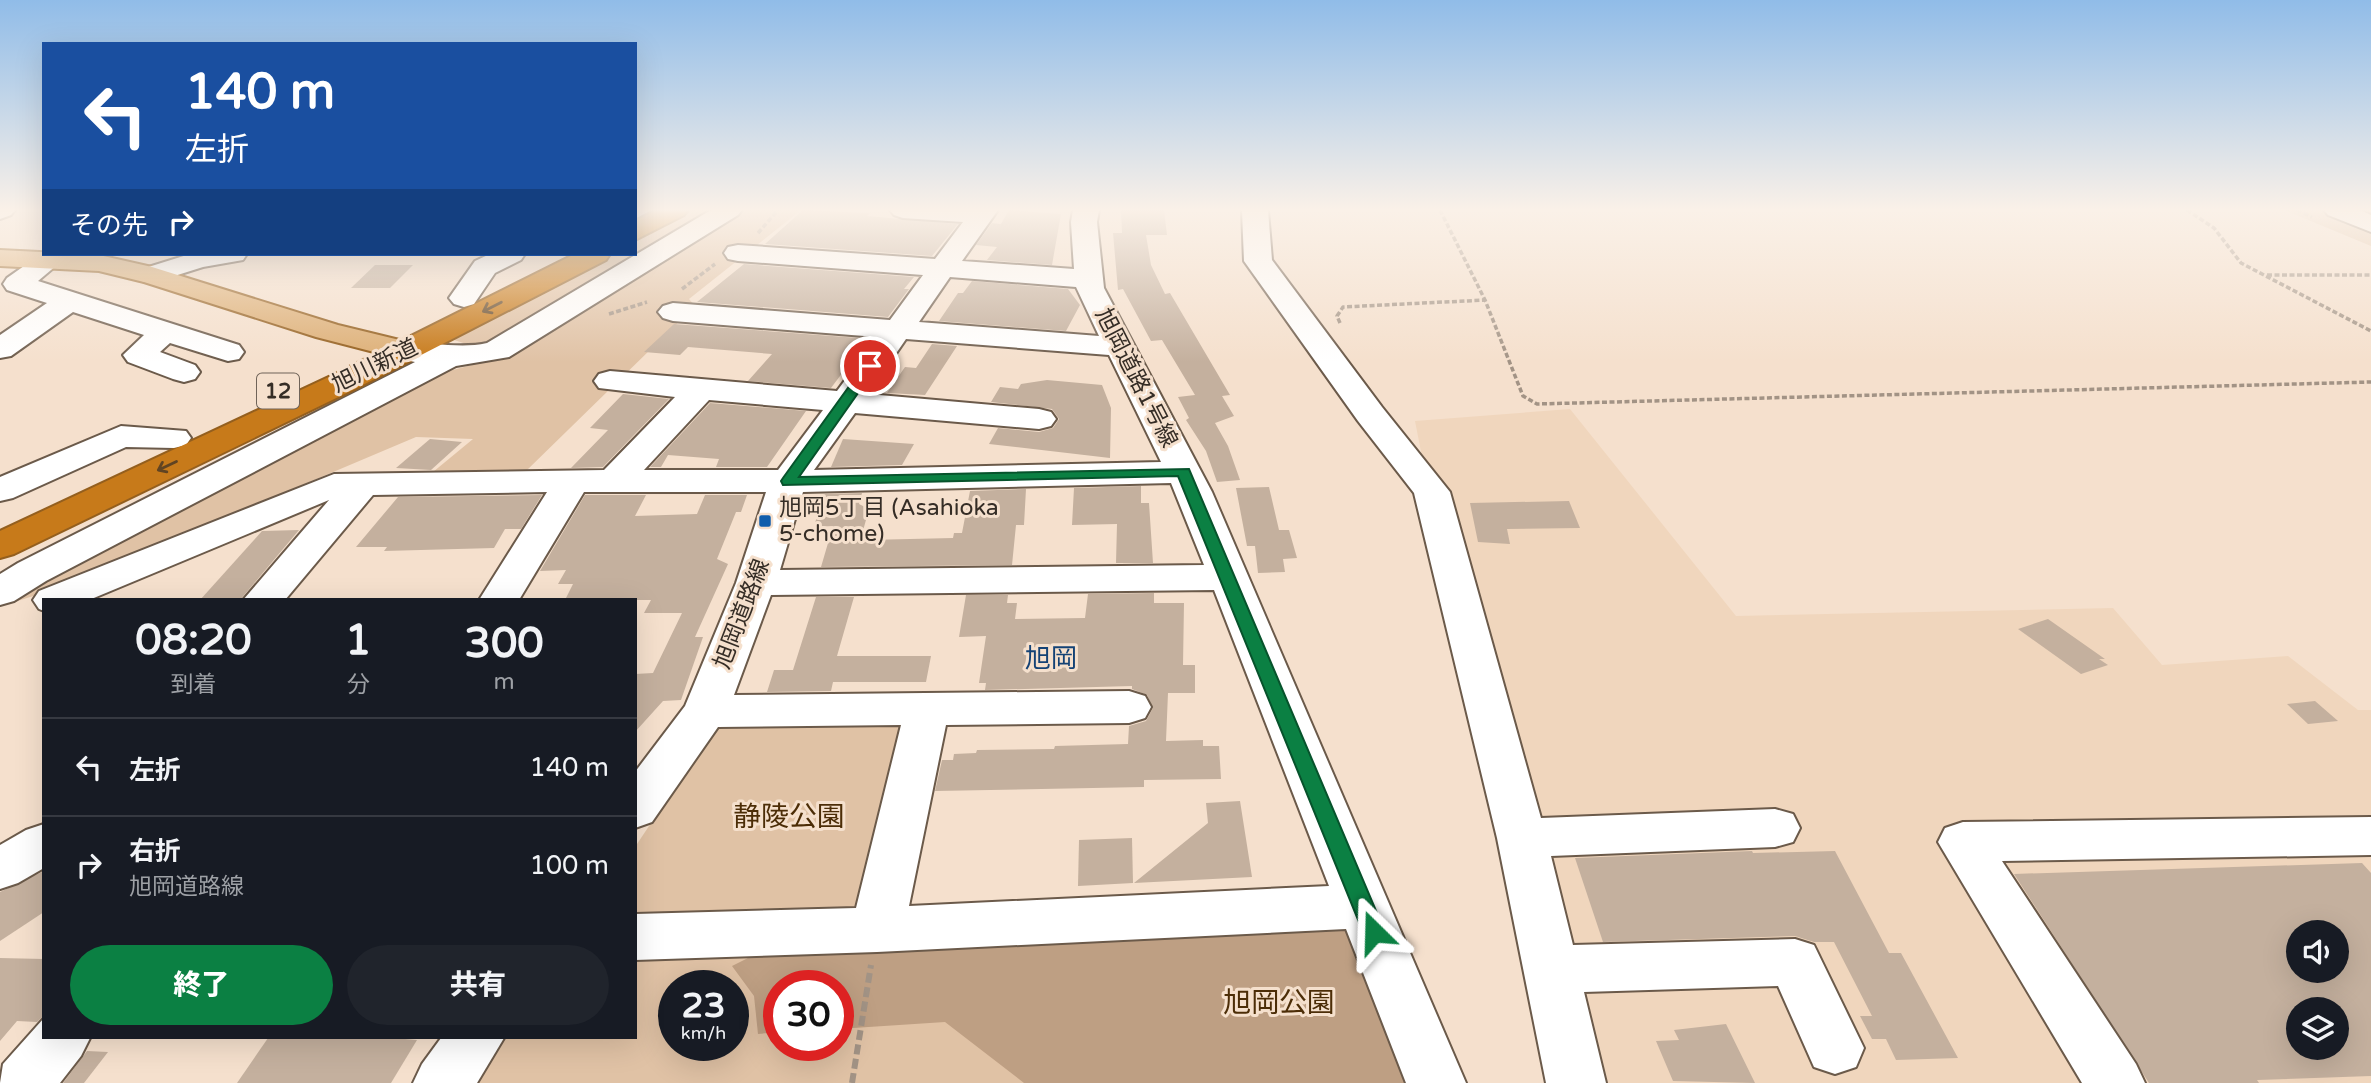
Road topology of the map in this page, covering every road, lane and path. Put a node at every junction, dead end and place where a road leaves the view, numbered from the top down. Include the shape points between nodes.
1 (56, 261) edge
2 (80, 261) edge
3 (196, 261) edge
4 (498, 261) edge
5 (539, 261) edge
6 (582, 261) edge
7 (646, 261) edge
8 (829, 261) edge
9 (950, 261) edge
10 (1087, 261) edge
11 (1258, 261) edge
12 (1465, 261) edge
13 (2239, 261) edge
14 (943, 270) junction
15 (152, 275) junction
16 (2266, 275) junction
17 (2371, 275) edge
18 (1089, 279) junction
19 (464, 298) junction
20 (1485, 300) junction
21 (69, 301) junction
22 (673, 312) dead end
23 (1341, 328) dead end
24 (896, 331) junction
25 (2371, 331) edge
26 (165, 332) junction
27 (1119, 347) junction
28 (390, 348) junction
29 (0, 349) edge
30 (228, 352) dead end
31 (447, 358) junction
32 (184, 372) dead end
33 (610, 381) dead end
34 (2371, 382) edge
35 (701, 389) junction
36 (844, 402) junction
37 (1039, 419) dead end
38 (174, 438) junction
39 (1184, 472) junction
40 (572, 481) junction
41 (614, 481) junction
42 (788, 481) junction
43 (362, 485) junction
44 (0, 490) edge
45 (0, 517) edge
46 (0, 546) edge
47 (1229, 577) junction
48 (756, 583) junction
49 (0, 592) edge
50 (58, 598) edge
51 (265, 598) edge
52 (500, 598) edge
53 (42, 604) edge
54 (0, 613) edge
55 (1129, 707) dead end
56 (926, 709) junction
57 (705, 711) junction
58 (637, 806) edge
59 (1775, 828) dead end
60 (2371, 836) edge
61 (1522, 838) junction
62 (42, 845) edge
63 (0, 869) edge
64 (1364, 906) junction
65 (877, 930) junction
66 (637, 937) edge
67 (1549, 969) junction
68 (60, 1039) edge
69 (474, 1039) edge
70 (1835, 1048) dead end
71 (24, 1083) edge
72 (443, 1083) edge
73 (852, 1083) edge
74 (1436, 1083) edge
75 (1576, 1083) edge
76 (2115, 1083) edge

1 - 21 street via 17,284
2 - 15 main road
3 - 15 street
4 - 19 street via 485,267
5 - 19 highway, 旭川新道 / 12
6 -> 28 highway, 旭川新道 / 12
7 - 31 street via 498,350
8 - 14 street
9 - 14 street, 旭岡道路線
10 - 18 street, 旭岡道路1号線
11 - 61 street via 1432,492
12 - 20 path
13 - 16 path
14 - 18 street
14 - 24 street, 旭岡道路線
15 - 28 main road
16 - 17 path
16 - 25 path
18 - 27 street, 旭岡道路1号線
19 - 28 highway, 旭川新道 / 12
20 - 23 path via 1343,307 1337,316
20 - 34 path via 1523,396 1537,404
21 - 26 street
21 - 29 street
22 - 24 street
24 - 27 street
24 - 36 street, 旭岡道路線
26 - 30 street
26 - 32 street via 139,355
27 - 39 street, 旭岡道路1号線
28 - 31 street
28 - 38 highway, 旭川新道 / 12
28 -> 46 highway, 旭川新道 / 12
31 - 49 street
33 - 35 street
35 - 36 street
35 - 41 street
36 - 37 street
36 - 42 street, 旭岡道路線
38 - 44 street via 121,436
38 - 45 highway, 旭川新道 / 12
39 - 42 street
39 - 47 street, 旭岡道路1号線
40 - 41 street
40 - 43 street
40 - 52 street
41 - 42 street
42 - 48 street, 旭岡道路線
43 - 50 street via 334,485
43 - 51 street
47 - 48 street
47 - 64 street, 旭岡道路1号線
48 - 57 street, 旭岡道路線
53 - 54 street
55 - 56 street
56 - 57 street
56 - 65 street
57 - 58 street, 旭岡道路線
59 - 61 street
60 - 76 street via 1963,842
61 - 67 street
62 - 63 street
64 - 65 street
64 - 74 street, 旭岡道路1号線
65 - 66 street
65 - 73 path
67 - 70 street via 1796,962
67 - 75 street
68 - 71 street
69 - 72 street

